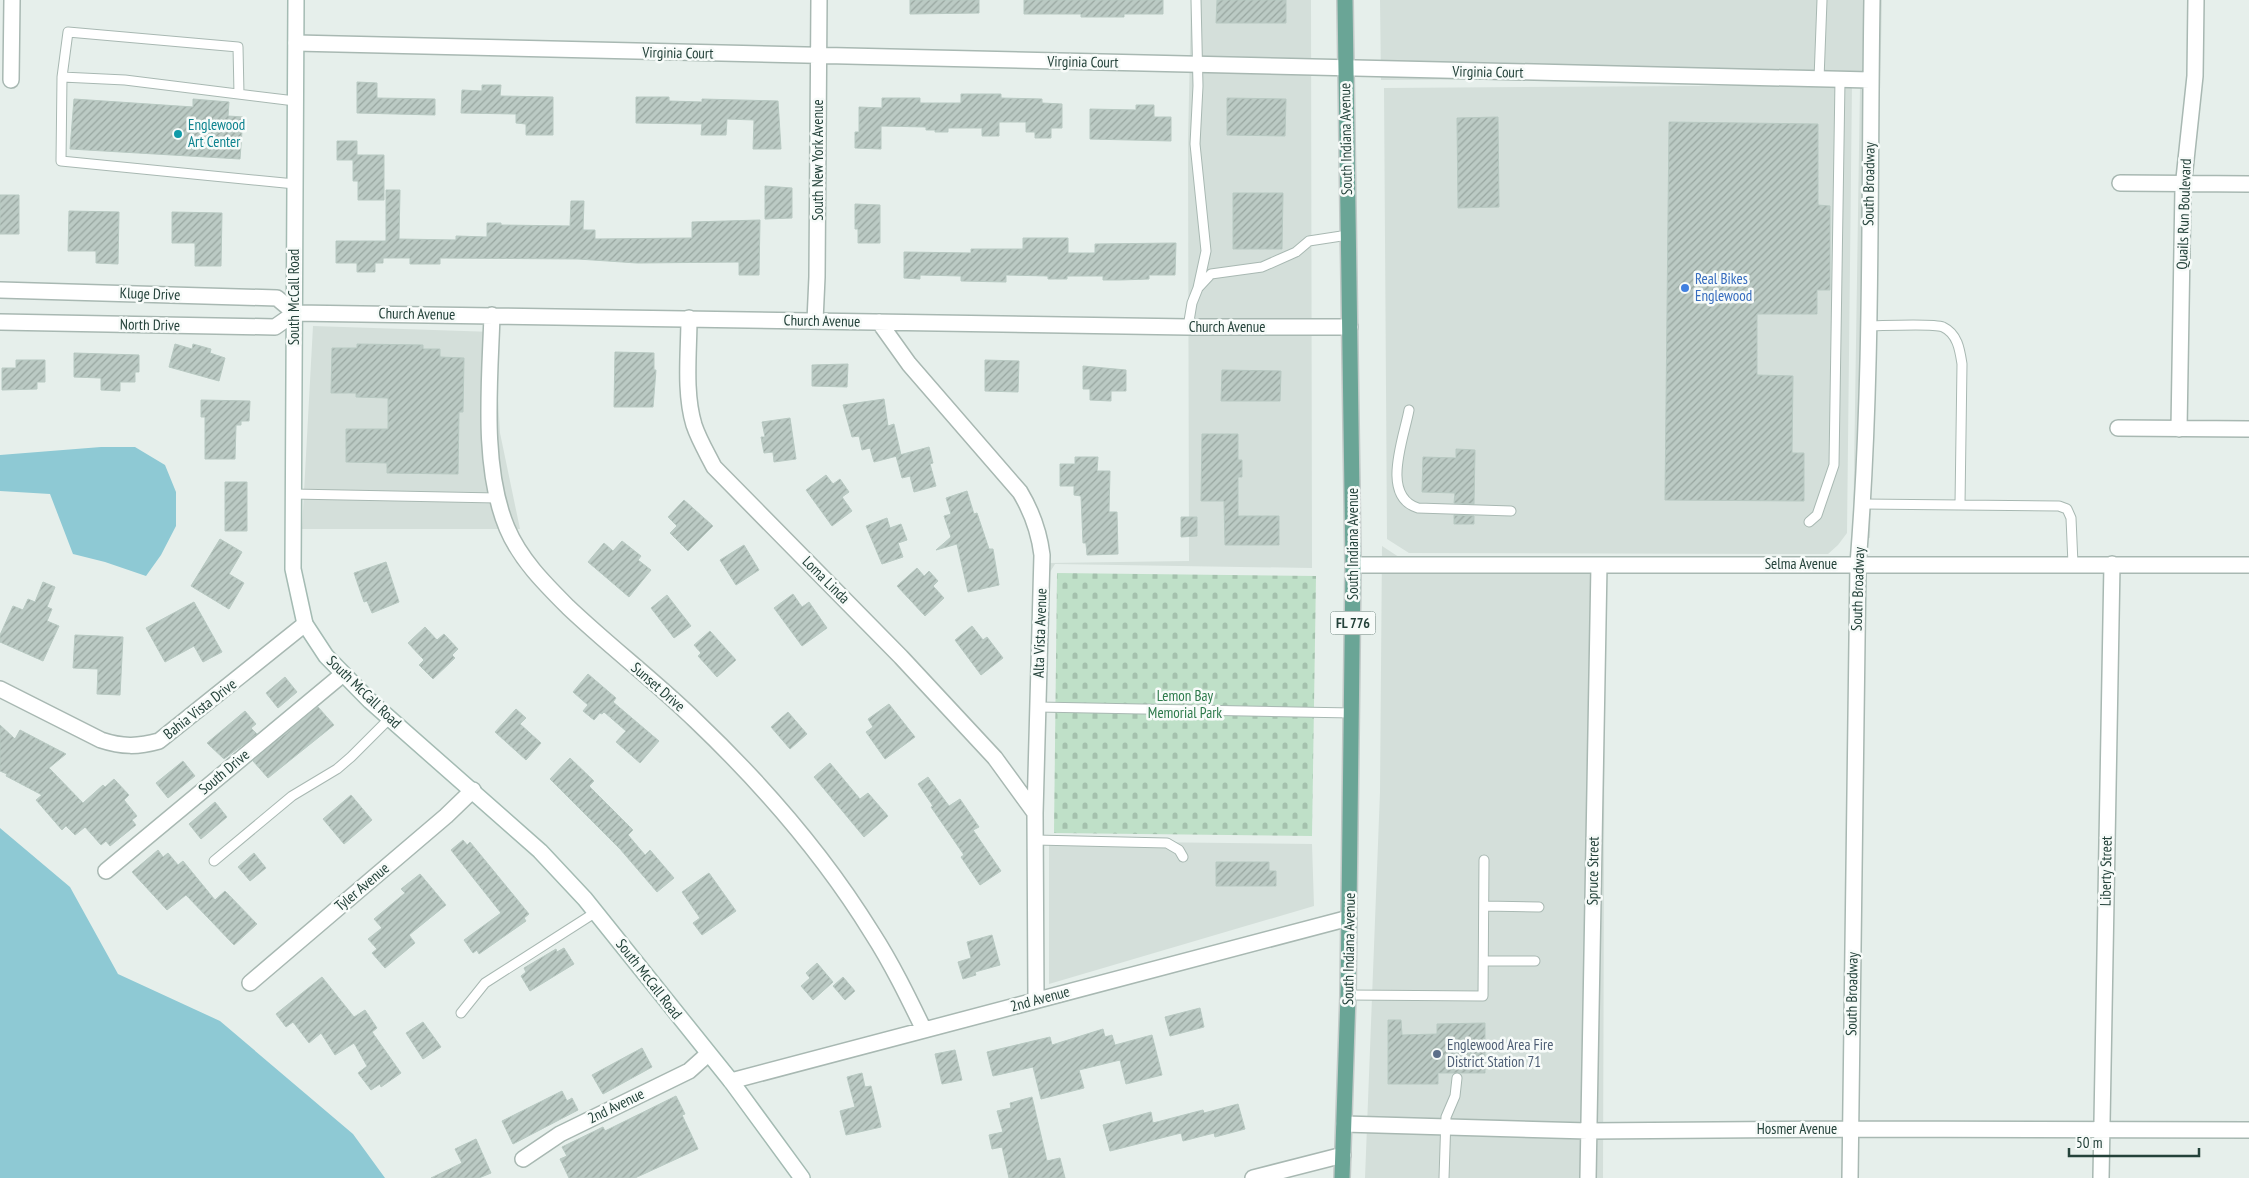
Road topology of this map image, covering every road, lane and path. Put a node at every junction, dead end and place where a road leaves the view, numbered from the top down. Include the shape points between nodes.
1 (12, 0) edge
2 (296, 0) edge
3 (819, 0) edge
4 (1196, 0) edge
5 (1345, 0) edge
6 (1822, 0) edge
7 (1872, 0) edge
8 (2196, 0) edge
9 (296, 43) junction
10 (819, 56) junction
11 (1196, 65) junction
12 (1345, 68) junction
13 (62, 77) junction
14 (1820, 79) junction
15 (11, 80) dead end
16 (1840, 80) junction
17 (1870, 80) junction
18 (239, 94) junction
19 (295, 101) junction
20 (2120, 183) dead end
21 (2184, 183) junction
22 (294, 184) junction
23 (2249, 184) edge
24 (1348, 235) junction
25 (1198, 288) junction
26 (0, 290) edge
27 (295, 313) junction
28 (492, 315) junction
29 (689, 318) junction
30 (815, 321) junction
31 (0, 322) edge
32 (879, 322) junction
33 (1867, 326) junction
34 (1188, 327) junction
35 (1350, 327) junction
36 (1409, 410) dead end
37 (2118, 428) dead end
38 (2179, 429) junction
39 (2249, 429) edge
40 (293, 494) junction
41 (498, 498) junction
42 (1863, 504) junction
43 (1960, 504) junction
44 (1512, 511) dead end
45 (1809, 522) dead end
46 (1858, 564) junction
47 (2073, 564) junction
48 (2112, 564) junction
49 (1353, 565) junction
50 (1599, 565) junction
51 (2249, 565) edge
52 (305, 624) junction
53 (343, 674) junction
54 (0, 689) edge
55 (1038, 707) junction
56 (1352, 713) junction
57 (390, 718) junction
58 (472, 790) junction
59 (1035, 813) junction
60 (1035, 840) junction
61 (1183, 857) dead end
62 (1484, 860) dead end
63 (214, 861) dead end
64 (106, 871) dead end
65 (1484, 906) junction
66 (1539, 907) dead end
67 (596, 912) junction
68 (1350, 918) junction
69 (1484, 961) junction
70 (1535, 961) dead end
71 (250, 982) dead end
72 (1348, 995) junction
73 (1036, 1000) junction
74 (461, 1013) dead end
75 (924, 1030) junction
76 (708, 1054) junction
77 (1457, 1078) dead end
78 (731, 1080) junction
79 (1344, 1124) junction
80 (1445, 1127) junction
81 (1851, 1129) junction
82 (2102, 1129) junction
83 (2249, 1130) edge
84 (1588, 1131) junction
85 (1343, 1155) junction
86 (523, 1159) dead end
87 (802, 1178) edge
88 (1253, 1178) edge
89 (1342, 1178) edge
90 (1444, 1178) edge
91 (1588, 1178) edge
92 (1850, 1178) edge
93 (2101, 1178) edge

1 - 15 street
2 - 9 street, South McCall Road
3 - 10 street, South New York Avenue
4 - 11 lane
5 - 12 main road, South Indiana Avenue / FL 776
6 - 14 lane
7 - 17 street, South Broadway
8 - 21 street, Quails Run Boulevard via 2195,76
9 - 10 street, Virginia Court
9 - 19 street, South McCall Road
10 - 11 street, Virginia Court
10 - 30 street, South New York Avenue
11 - 12 street, Virginia Court
11 - 25 lane via 1195,144 1206,250
12 - 14 street, Virginia Court
12 - 24 main road, South Indiana Avenue / FL 776
13 - 18 lane via 125,80
13 - 18 lane via 68,32 238,47
13 - 22 lane via 61,161
14 - 16 street, Virginia Court
16 - 17 street, Virginia Court
16 - 45 lane via 1834,465 1817,515
17 - 33 street, South Broadway
18 - 19 lane
19 - 22 street, South McCall Road
20 - 21 street
21 - 23 street
21 - 38 street, Quails Run Boulevard
22 - 27 street, South McCall Road
24 - 25 lane via 1309,241 1296,252 1262,267 1211,274
24 - 35 main road, South Indiana Avenue / FL 776
25 - 34 lane
26 - 27 street, Kluge Drive via 276,298
27 - 28 street, Church Avenue
27 - 31 street, North Drive via 275,327
27 - 40 street, South McCall Road
28 - 29 street, Church Avenue
28 - 41 street, Sunset Drive via 490,446
29 - 30 street, Church Avenue
29 - 59 street, Loma Linda via 691,413 700,441 714,467 901,657 995,758
30 - 32 street, Church Avenue
32 - 34 street, Church Avenue
32 - 55 street, Alta Vista Avenue via 909,364 1020,492 1030,510 1042,555
33 - 42 street, South Broadway
33 - 43 lane via 1943,327 1954,336 1960,347
34 - 35 street, Church Avenue
35 - 49 main road, South Indiana Avenue / FL 776
36 - 44 lane via 1398,459 1398,485 1405,503 1418,508
37 - 38 street
38 - 39 street
40 - 41 lane
40 - 52 street, South McCall Road via 293,569
41 - 75 street, Sunset Drive via 516,547 545,583 601,638 697,721 792,823 872,932
42 - 43 lane
42 - 46 street, South Broadway
43 - 47 lane via 2059,506 2067,509 2071,518
46 - 47 street, Selma Avenue
46 - 50 street, Selma Avenue
46 - 81 street, South Broadway
47 - 48 street, Selma Avenue
48 - 51 street, Selma Avenue
48 - 82 street, Liberty Street
49 - 50 street, Selma Avenue
49 - 56 main road, South Indiana Avenue / FL 776
50 - 84 street, Spruce Street
52 - 53 street, South McCall Road via 326,656
52 - 54 street, Bahia Vista Drive via 159,741 143,745 117,745 101,740
53 - 57 street, South McCall Road
53 - 64 street, South Drive
55 - 56 lane
55 - 59 street, Alta Vista Avenue
56 - 68 main road, South Indiana Avenue / FL 776
57 - 58 street, South McCall Road
57 - 63 lane via 352,757 292,796
58 - 67 street, South McCall Road via 540,851
58 - 71 street, Tyler Avenue via 446,816
59 - 60 street, Alta Vista Avenue
60 - 61 lane via 1167,843 1179,850
60 - 73 street, Alta Vista Avenue
62 - 65 lane
65 - 66 lane
65 - 69 lane
67 - 74 lane via 485,983
67 - 76 street, South McCall Road
68 - 72 main road, South Indiana Avenue / FL 776
68 - 73 street, 2nd Avenue
69 - 70 lane
69 - 72 lane via 1483,996
72 - 79 main road, South Indiana Avenue / FL 776
73 - 75 street, 2nd Avenue
75 - 78 street, 2nd Avenue
76 - 78 street, South McCall Road
76 - 86 street, 2nd Avenue via 689,1071 560,1134
77 - 80 lane
78 - 87 street, South McCall Road
79 - 80 street, Hosmer Avenue
79 - 85 main road, South Indiana Avenue / FL 776
80 - 84 street, Hosmer Avenue
80 - 90 lane
81 - 82 street, Hosmer Avenue
81 - 84 street, Hosmer Avenue
81 - 92 street, South Broadway
82 - 83 street, Hosmer Avenue
82 - 93 street, Liberty Street
84 - 91 street, Spruce Street
85 - 88 street
85 - 89 main road, South Indiana Avenue / FL 776

